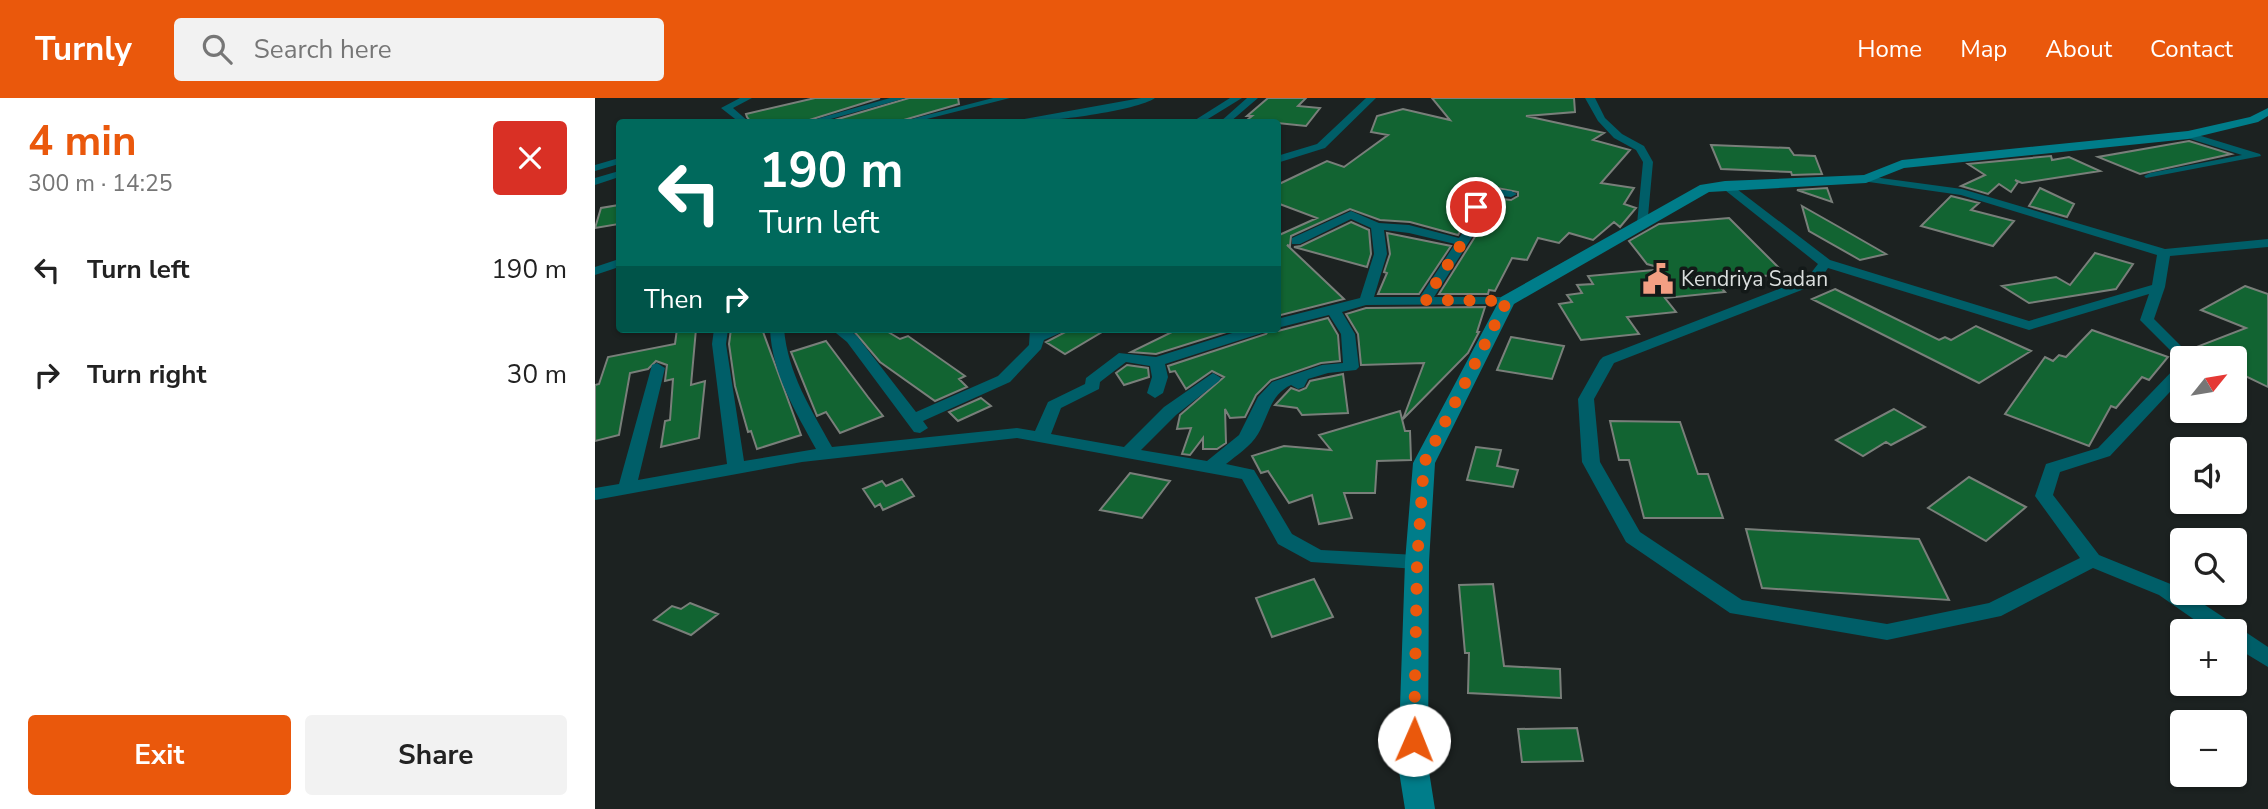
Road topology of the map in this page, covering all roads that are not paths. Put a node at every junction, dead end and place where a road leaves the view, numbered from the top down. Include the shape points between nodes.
1 (747, 98) edge
2 (901, 98) edge
3 (1005, 98) edge
4 (1150, 98) edge
5 (1237, 98) edge
6 (1249, 98) edge
7 (1370, 98) edge
8 (1590, 98) edge
9 (2268, 111) edge
10 (740, 119) edge
11 (822, 119) edge
12 (918, 119) edge
13 (1033, 119) edge
14 (1202, 119) edge
15 (1228, 119) edge
16 (2188, 135) junction
17 (2262, 156) edge
18 (1281, 159) edge
19 (616, 162) edge
20 (595, 168) edge
21 (616, 175) edge
22 (2150, 176) dead end
23 (1866, 179) junction
24 (595, 183) edge
25 (616, 184) edge
26 (1725, 184) junction
27 (1511, 194) dead end
28 (1643, 224) junction
29 (1377, 226) junction
30 (1296, 241) dead end
31 (1462, 243) junction
32 (2268, 243) edge
33 (2164, 253) junction
34 (616, 263) edge
35 (1825, 263) junction
36 (595, 271) edge
37 (2158, 287) junction
38 (1425, 300) junction
39 (1366, 301) junction
40 (1507, 301) junction
41 (1333, 309) junction
42 (1281, 323) edge
43 (721, 333) edge
44 (778, 333) edge
45 (844, 333) edge
46 (1038, 333) edge
47 (1248, 333) edge
48 (2174, 346) edge
49 (1157, 362) junction
50 (657, 368) dead end
51 (1213, 378) dead end
52 (2170, 383) edge
53 (1154, 393) dead end
54 (913, 419) junction
55 (1041, 437) junction
56 (930, 442) junction
57 (827, 453) junction
58 (1128, 453) junction
59 (1211, 467) junction
60 (736, 468) junction
61 (627, 488) junction
62 (595, 495) edge
63 (2092, 560) junction
64 (1417, 562) junction
65 (2210, 619) edge
66 (2247, 644) edge
67 (2268, 658) edge
68 (1420, 809) edge

1 - 10 street via 726,108
2 - 11 street
3 - 12 street
4 - 13 street
5 - 14 street
6 - 15 street
7 - 18 street via 1321,146
8 - 28 street via 1601,119 1640,148 1648,162
9 - 16 street via 2254,120
16 - 17 street
16 - 23 street via 1902,163
17 - 22 street
19 - 20 street
21 - 24 street
23 - 26 street
23 - 33 street via 1962,192
24 - 25 street
26 - 28 street via 1705,188
26 - 35 street
27 - 31 street via 1477,190 1475,223
28 - 40 street
29 - 30 street via 1351,215
29 - 31 street
29 - 39 street via 1380,256
31 - 38 street
32 - 33 street
33 - 37 street
34 - 36 street
35 - 37 street via 2029,326
35 - 63 street via 1812,281 1608,360 1585,399 1591,462 1633,537 1737,607 1887,632 1994,610
37 - 48 street via 2147,320
38 - 39 street
38 - 40 street
39 - 41 street
40 - 64 street via 1424,463
41 - 42 street
41 - 59 street via 1348,334 1351,367 1327,368 1300,380 1276,383 1248,435
43 - 60 street
44 - 57 street via 777,344 797,398
45 - 54 street
46 - 54 street via 1036,346 1005,379
47 - 49 street
49 - 53 street via 1160,377
49 - 55 street via 1124,356 1092,381 1093,386 1054,405
50 - 61 street
51 - 58 street via 1170,411
52 - 63 street via 2104,452 2052,468 2044,496
54 - 56 street
55 - 56 street via 1017,433
55 - 58 street
56 - 57 street
57 - 60 street
58 - 59 street
59 - 64 street via 1248,474 1285,539 1318,557
60 - 61 street
61 - 62 street
63 - 65 street via 2167,590
64 - 68 street via 1413,765
66 - 67 street

